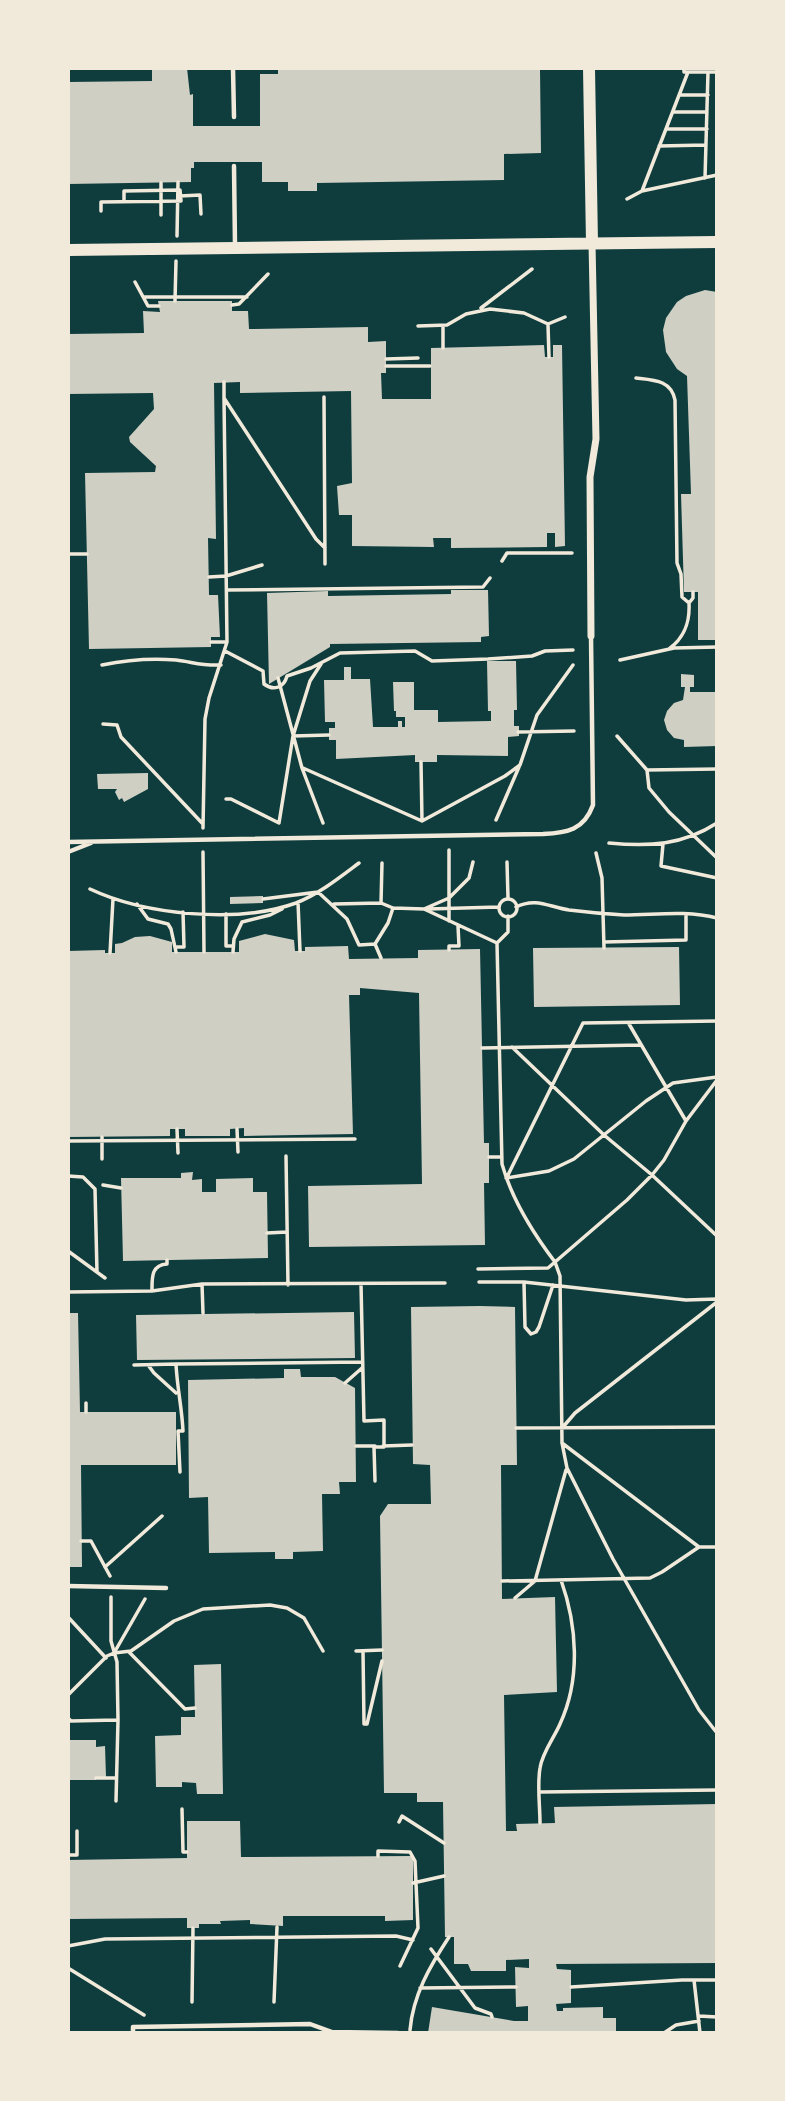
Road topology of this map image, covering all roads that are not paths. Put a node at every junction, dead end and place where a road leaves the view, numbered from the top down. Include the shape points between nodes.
1 (233, 68) edge
2 (589, 68) edge
3 (234, 117) dead end
4 (234, 166) dead end
5 (717, 242) edge
6 (592, 243) junction
7 (235, 247) junction
8 (68, 250) edge
9 (591, 636) joint
10 (68, 842) edge
11 (94, 842) junction
12 (68, 852) edge
13 (68, 1586) edge
14 (166, 1588) dead end
15 (133, 2033) edge
16 (398, 2033) edge

1 - 3 lane
2 - 6 main road
4 - 7 lane
5 - 6 main road
6 - 7 main road
6 - 9 street via 596,439 590,477
7 - 8 main road
9 - 11 lane via 593,800 590,813 572,831
10 - 11 lane
11 - 12 lane
13 - 14 lane
15 - 16 lane via 132,2027 310,2024 332,2032

